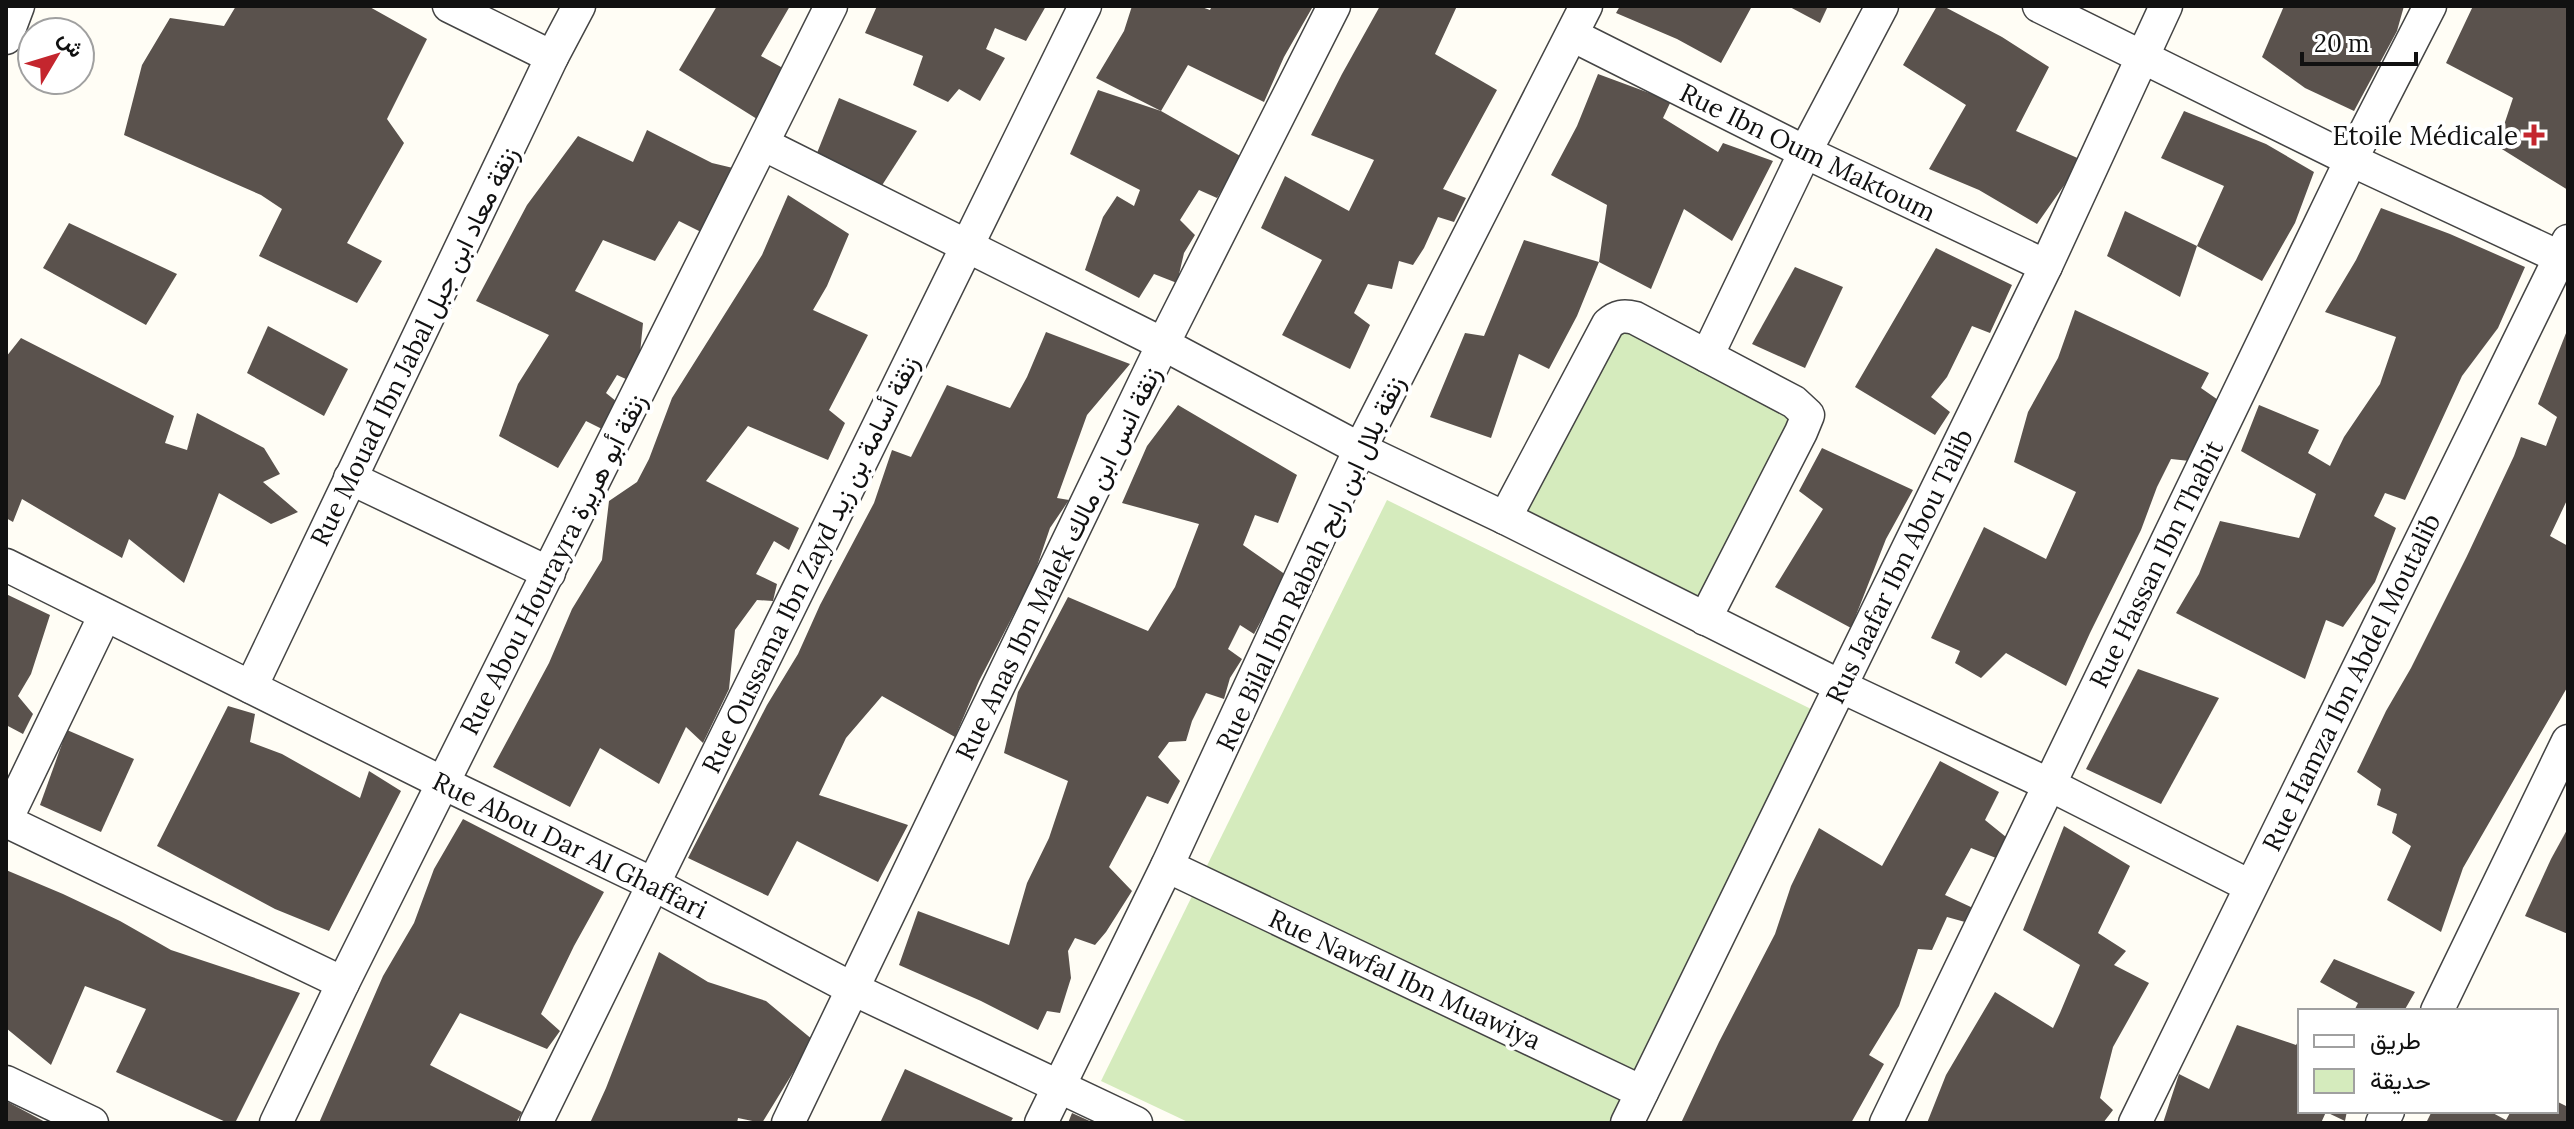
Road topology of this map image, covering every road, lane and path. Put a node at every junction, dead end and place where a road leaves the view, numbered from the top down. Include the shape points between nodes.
1 (18, 6) edge
2 (449, 6) edge
3 (579, 6) edge
4 (831, 6) edge
5 (1085, 6) edge
6 (1334, 6) edge
7 (1586, 6) edge
8 (1882, 6) edge
9 (2039, 6) edge
10 (2166, 6) edge
11 (2430, 6) edge
12 (1572, 35) junction
13 (6, 38) edge
14 (552, 57) junction
15 (2141, 57) junction
16 (763, 144) junction
17 (1805, 152) junction
18 (2351, 160) junction
19 (966, 246) junction
20 (2565, 253) edge
21 (2046, 266) junction
22 (1163, 344) junction
23 (1707, 356) junction
24 (1360, 449) junction
25 (350, 478) junction
26 (1505, 518) junction
27 (6, 565) edge
28 (549, 573) junction
29 (105, 615) junction
30 (1705, 619) junction
31 (1840, 686) junction
32 (251, 687) junction
33 (2568, 741) edge
34 (443, 783) junction
35 (2048, 784) junction
36 (6, 821) edge
37 (1167, 866) junction
38 (653, 884) junction
39 (2250, 886) junction
40 (343, 983) junction
41 (853, 989) junction
42 (2438, 1009) edge
43 (6, 1082) edge
44 (1059, 1086) junction
45 (1642, 1092) junction
46 (92, 1123) edge
47 (276, 1123) edge
48 (536, 1123) edge
49 (788, 1123) edge
50 (1041, 1123) edge
51 (1136, 1123) edge
52 (1627, 1123) edge
53 (1886, 1123) edge
54 (2135, 1123) edge

1 - 13 street
2 - 14 street
3 - 14 street, Rue Mouad Ibn Jabal زنقة معاد ابن جبل
4 - 16 street, Rue Abou Hourayra زنقة أبو هريرة
5 - 19 street, Rue Oussama Ibn Zayd زنقة أسامة بن زيد
6 - 22 street, Rue Anas Ibn Malek زنقة انس ابن مالك
7 - 12 street, Rue Bilal Ibn Rabah زنقة بلال ابن رابح
8 - 17 street
9 - 15 street
10 - 15 street, Rus Jaafar Ibn Abou Talib
11 - 18 street, Rue Hassan Ibn Thabit
12 - 17 street, Rue Ibn Oum Maktoum
12 - 24 street, Rue Bilal Ibn Rabah زنقة بلال ابن رابح
14 - 25 street, Rue Mouad Ibn Jabal زنقة معاد ابن جبل
15 - 18 street
15 - 21 street, Rus Jaafar Ibn Abou Talib
16 - 19 street
16 - 28 street, Rue Abou Hourayra زنقة أبو هريرة
17 - 21 street, Rue Ibn Oum Maktoum
17 - 23 street
18 - 20 street
18 - 35 street, Rue Hassan Ibn Thabit
19 - 22 street
19 - 38 street, Rue Oussama Ibn Zayd زنقة أسامة بن زيد
20 - 39 street, Rue Hamza Ibn Abdel Moutalib
21 - 31 street, Rus Jaafar Ibn Abou Talib
22 - 24 street
22 - 41 street, Rue Anas Ibn Malek زنقة انس ابن مالك
23 - 26 street via 1635,318 1613,319
23 - 30 street via 1794,402 1808,415
24 - 26 street
24 - 37 street, Rue Bilal Ibn Rabah زنقة بلال ابن رابح
25 - 28 street
25 - 32 street, Rue Mouad Ibn Jabal زنقة معاد ابن جبل
26 - 30 street
27 - 29 street, Rue Abou Dar Al Ghaffari
28 - 34 street, Rue Abou Hourayra زنقة أبو هريرة
29 - 32 street, Rue Abou Dar Al Ghaffari
29 - 36 street
30 - 31 street
31 - 35 street
31 - 45 street, Rus Jaafar Ibn Abou Talib
32 - 34 street, Rue Abou Dar Al Ghaffari
33 - 42 street
34 - 38 street, Rue Abou Dar Al Ghaffari
34 - 40 street, Rue Abou Hourayra زنقة أبو هريرة
35 - 39 street
35 - 53 street, Rue Hassan Ibn Thabit
36 - 40 street
37 - 44 street, Rue Bilal Ibn Rabah زنقة بلال ابن رابح
37 - 45 street, Rue Nawfal Ibn Muawiya
38 - 41 street, Rue Abou Dar Al Ghaffari
38 - 48 street, Rue Oussama Ibn Zayd زنقة أسامة بن زيد
39 - 54 street, Rue Hamza Ibn Abdel Moutalib
40 - 47 street, Rue Abou Hourayra زنقة أبو هريرة
41 - 44 street, Rue Abou Dar Al Ghaffari
41 - 49 street, Rue Anas Ibn Malek زنقة انس ابن مالك
43 - 46 street
44 - 50 street, Rue Bilal Ibn Rabah زنقة بلال ابن رابح
44 - 51 street, Rue Abou Dar Al Ghaffari
45 - 52 street, Rus Jaafar Ibn Abou Talib

